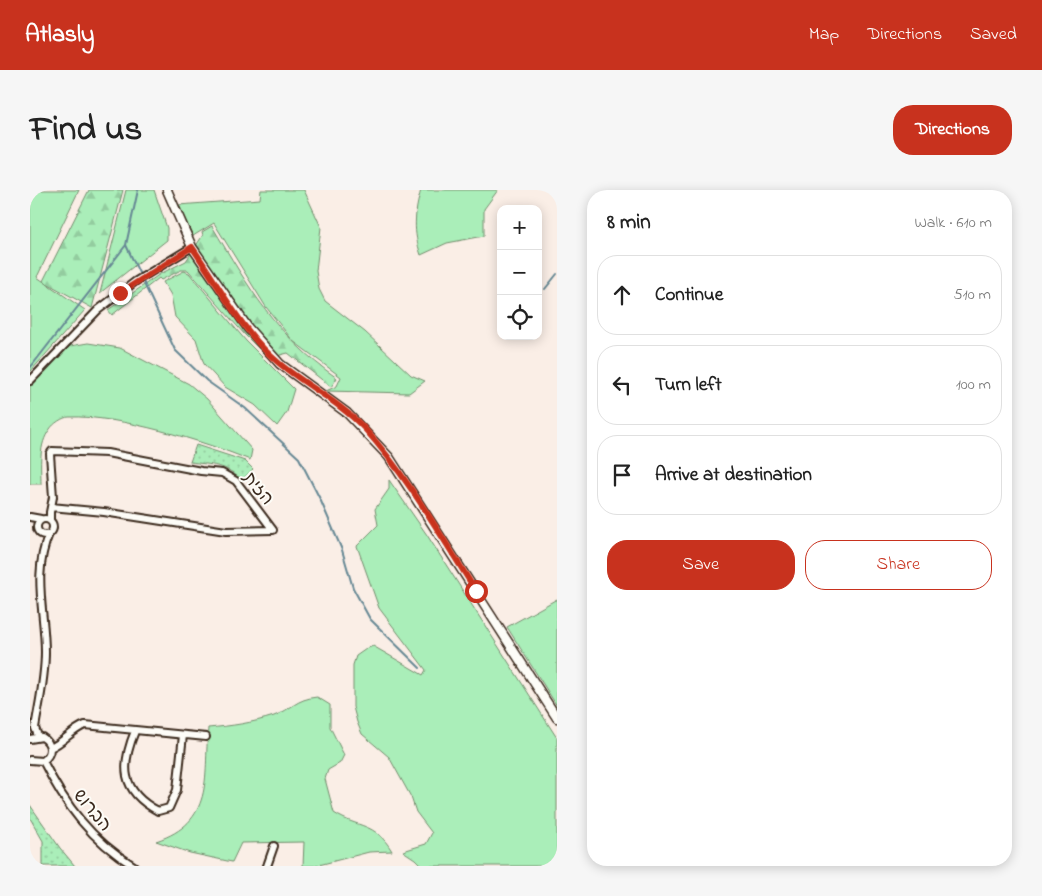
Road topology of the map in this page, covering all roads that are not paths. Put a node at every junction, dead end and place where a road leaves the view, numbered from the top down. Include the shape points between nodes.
1 (167, 190) edge
2 (192, 247) junction
3 (30, 381) edge
4 (51, 507) junction
5 (30, 517) edge
6 (41, 519) junction
7 (50, 520) junction
8 (30, 524) edge
9 (37, 530) junction
10 (49, 534) junction
11 (557, 718) edge
12 (135, 731) junction
13 (183, 735) junction
14 (38, 736) junction
15 (206, 737) dead end
16 (30, 739) edge
17 (50, 748) junction
18 (30, 760) edge
19 (43, 761) junction
20 (274, 846) dead end
21 (134, 866) edge
22 (267, 866) edge

1 - 2 main road
2 - 3 street via 136,281 98,310
2 - 11 main road via 265,349 280,364 348,413 389,456
4 - 4 street, הזית via 49,460 52,451 107,453 230,476 273,530 226,532 104,512
4 - 7 street, הזית
5 - 6 street
6 - 7 street
6 - 9 street
7 - 10 street via 54,528
8 - 9 street
9 - 10 street via 41,534
10 - 14 street via 40,579 45,649 44,677 35,728
12 - 13 street
12 - 13 street via 126,754 127,777 140,797 158,811 168,808 176,797
12 - 17 street via 86,725
13 - 15 street
14 - 16 street
14 - 17 street via 46,740
17 - 19 street via 48,757
18 - 19 street
19 - 21 street, הברוש via 57,789 80,822 107,848
20 - 22 street

